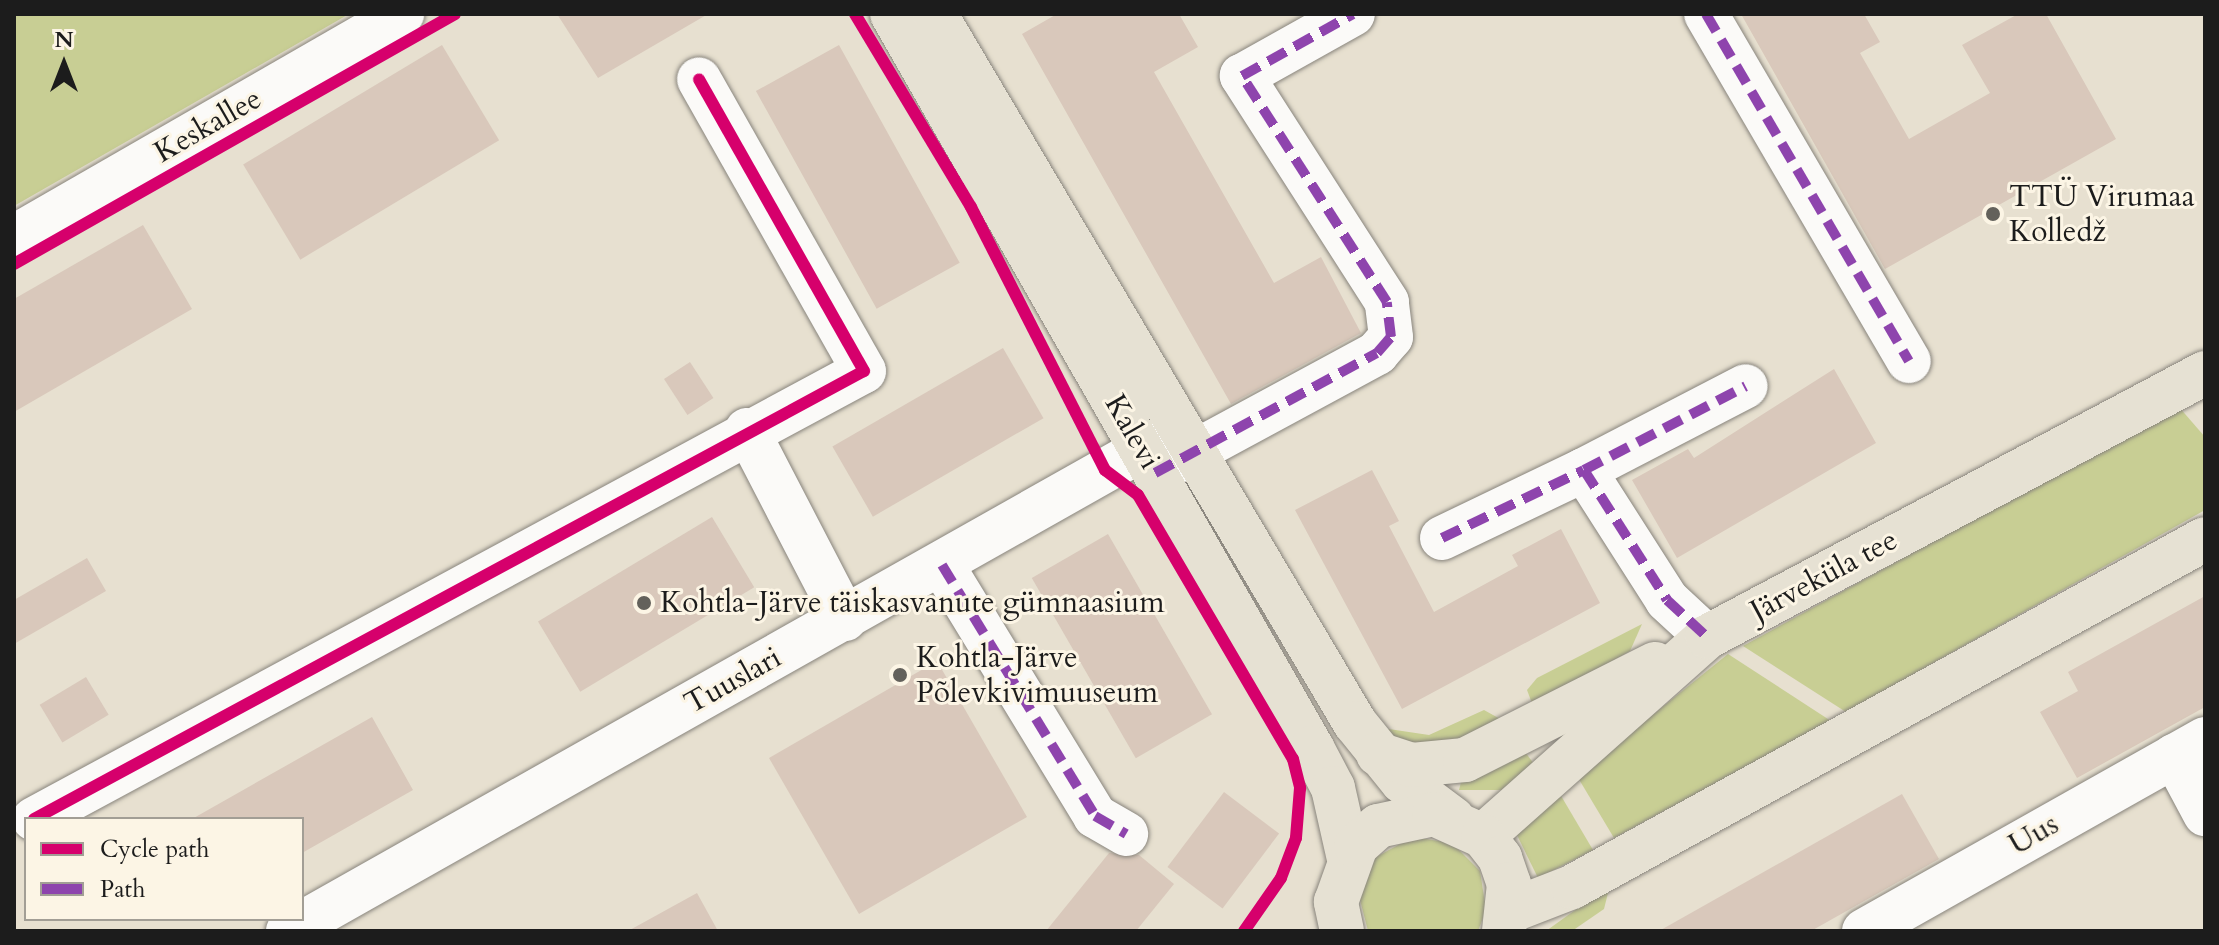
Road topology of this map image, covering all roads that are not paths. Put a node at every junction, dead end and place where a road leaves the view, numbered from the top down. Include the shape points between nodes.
1 (402, 14) edge
2 (892, 14) edge
3 (935, 14) edge
4 (1353, 14) edge
5 (1706, 14) edge
6 (699, 79) dead end
7 (14, 237) edge
8 (1909, 361) dead end
9 (2205, 373) edge
10 (1746, 386) dead end
11 (747, 430) junction
12 (1167, 452) junction
13 (1584, 470) junction
14 (1442, 538) dead end
15 (2205, 539) edge
16 (942, 565) junction
17 (845, 619) junction
18 (1707, 637) junction
19 (2189, 747) edge
20 (1376, 753) junction
21 (2205, 814) edge
22 (38, 817) edge
23 (1468, 828) junction
24 (1126, 834) dead end
25 (1349, 859) junction
26 (1330, 921) edge
27 (1507, 921) edge
28 (288, 931) edge
29 (1864, 931) edge

1 - 7 street, Keskallee
2 - 12 main road, Kalevi
3 - 12 main road, Kalevi
4 - 12 street, Tuuslari via 1242,76 1387,302 1391,337 1377,353
5 - 8 street
6 - 11 street via 864,371
9 - 18 main road, Järveküla tee
10 - 13 street
11 - 17 street
11 - 22 street
12 - 16 street, Tuuslari
12 - 20 main road, Kalevi
12 - 25 main road, Kalevi via 1333,788
13 - 14 street
13 - 18 street via 1667,600
15 - 27 main road
16 - 17 street, Tuuslari
16 - 24 street via 1095,816
17 - 28 street, Tuuslari
18 - 20 main road via 1465,760 1412,765
18 - 23 main road, Järveküla tee
19 - 21 street
19 - 29 street, Uus
20 - 23 main road, Kalevi
23 - 25 main road via 1406,815 1378,826
23 - 27 main road, Kalevi via 1500,858
25 - 26 main road

